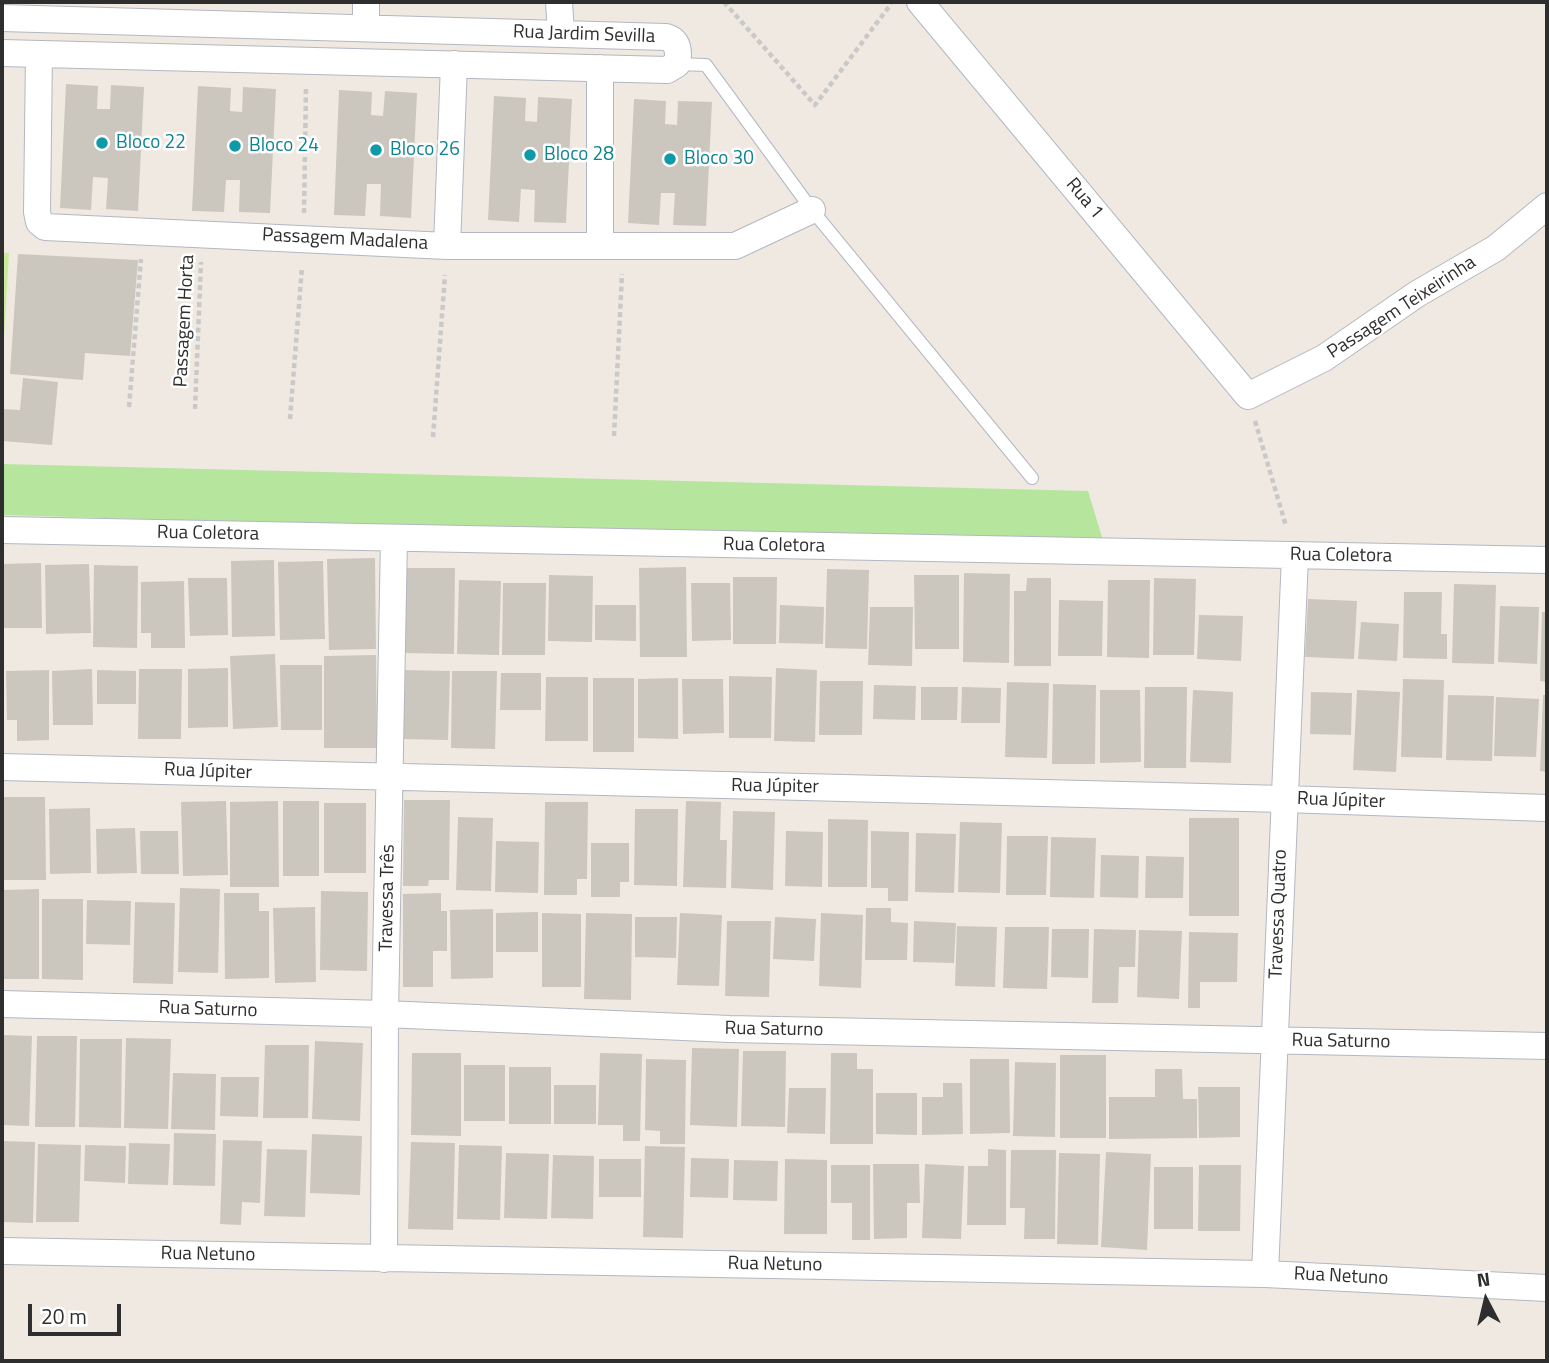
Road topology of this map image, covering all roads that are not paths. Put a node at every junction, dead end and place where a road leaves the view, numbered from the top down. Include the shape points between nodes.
1 (366, 2) edge
2 (559, 2) edge
3 (920, 2) edge
4 (87, 11) edge
5 (234, 13) edge
6 (2, 18) edge
7 (366, 28) junction
8 (549, 33) junction
9 (2, 53) edge
10 (39, 54) junction
11 (454, 64) junction
12 (677, 64) junction
13 (535, 66) junction
14 (600, 68) junction
15 (1547, 206) edge
16 (812, 209) junction
17 (612, 245) junction
18 (447, 246) junction
19 (1248, 396) joint
20 (1032, 478) dead end
21 (2, 530) edge
22 (394, 538) junction
23 (1295, 555) junction
24 (1547, 560) edge
25 (2, 767) edge
26 (390, 777) junction
27 (1283, 799) junction
28 (1547, 808) edge
29 (2, 1004) edge
30 (385, 1014) junction
31 (1275, 1041) junction
32 (1547, 1046) edge
33 (2, 1251) edge
34 (384, 1259) junction
35 (1265, 1273) junction
36 (1547, 1288) edge

1 - 7 street
2 - 8 street
3 - 19 street, Rua 1
4 - 5 street, Rua Jardim Sevilla
4 - 6 street, Rua Jardim Sevilla
5 - 7 street, Rua Jardim Sevilla
7 - 8 street, Rua Jardim Sevilla
8 - 12 street, Rua Jardim Sevilla via 666,37 676,43
8 - 13 street
9 - 10 street, Rua Jardim Sevilla
10 - 11 street, Rua Jardim Sevilla
10 - 18 street, Passagem Madalena via 37,212 45,227
11 - 13 street, Rua Jardim Sevilla
11 - 18 street
12 - 14 street, Rua Jardim Sevilla via 667,70
12 - 16 lane via 706,65
13 - 14 street, Rua Jardim Sevilla
14 - 17 street
15 - 19 street, Passagem Teixeirinha via 1496,248 1324,358
16 - 17 street, Passagem Madalena via 735,246
16 - 20 lane
17 - 18 street, Passagem Madalena
21 - 22 street, Rua Coletora
22 - 23 street, Rua Coletora
22 - 26 street, Travessa Três
23 - 24 street, Rua Coletora
23 - 27 street, Travessa Quatro
25 - 26 street, Rua Júpiter
26 - 27 street, Rua Júpiter
26 - 30 street, Travessa Três
27 - 28 street, Rua Júpiter
27 - 31 street, Travessa Quatro
29 - 30 street, Rua Saturno
30 - 31 street, Rua Saturno via 729,1029
30 - 34 street, Travessa Três
31 - 32 street, Rua Saturno
31 - 35 street, Travessa Quatro
33 - 34 street, Rua Netuno
34 - 35 street, Rua Netuno
35 - 36 street, Rua Netuno

